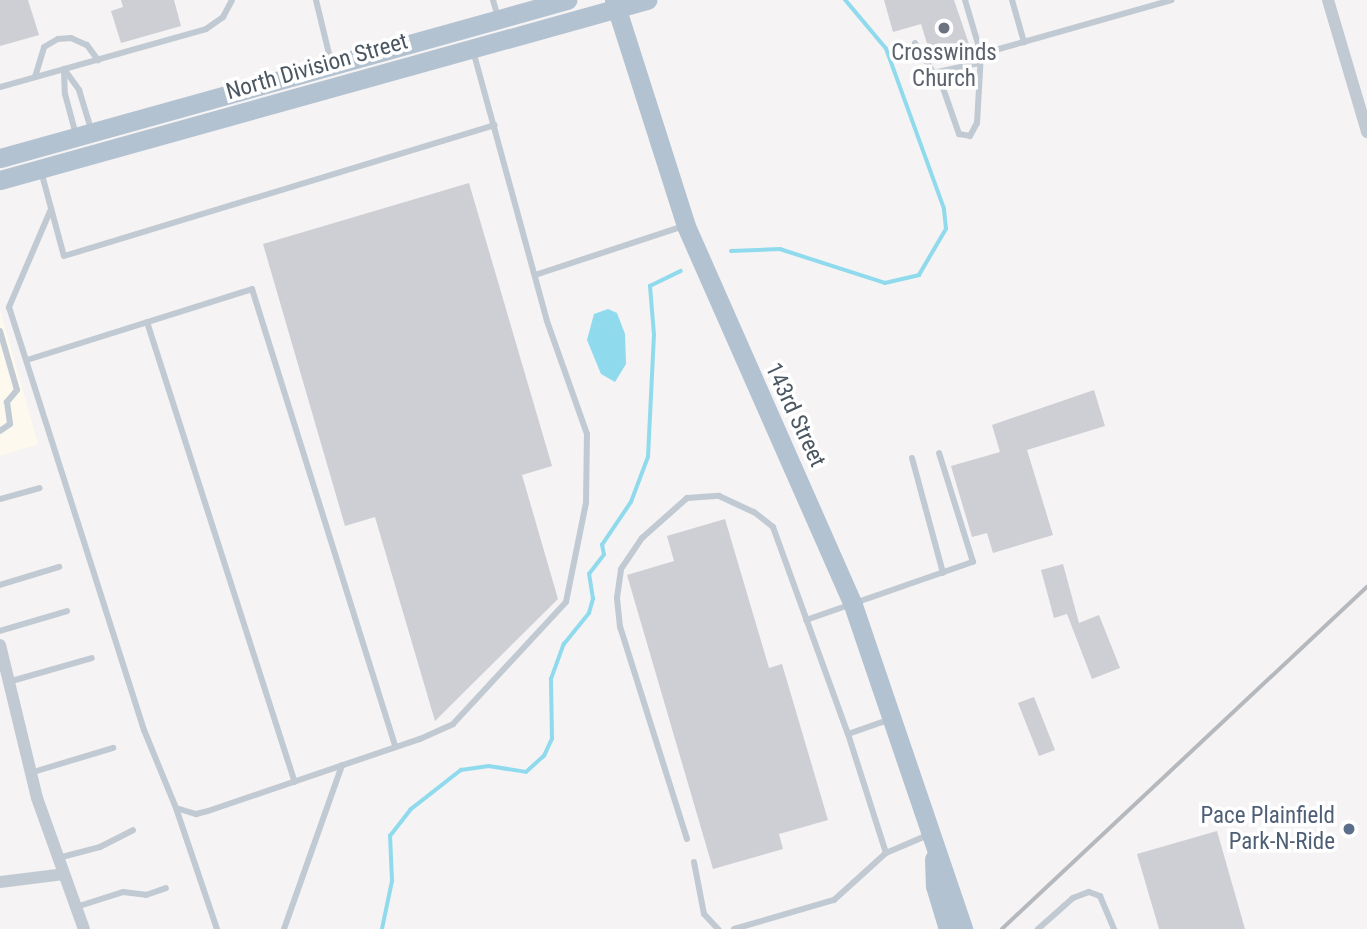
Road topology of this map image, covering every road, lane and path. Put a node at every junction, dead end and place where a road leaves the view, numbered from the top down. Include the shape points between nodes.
1 (232, 0) edge
2 (316, 0) edge
3 (493, 0) edge
4 (567, 0) edge
5 (647, 0) edge
6 (965, 0) edge
7 (1012, 0) edge
8 (1172, 0) edge
9 (1328, 0) edge
10 (1147, 3) edge
11 (615, 4) edge
12 (498, 19) junction
13 (1024, 42) junction
14 (915, 43) dead end
15 (473, 49) junction
16 (981, 54) junction
17 (99, 60) junction
18 (979, 63) junction
19 (332, 67) junction
20 (64, 69) junction
21 (933, 73) junction
22 (36, 77) junction
23 (0, 87) edge
24 (494, 125) junction
25 (1367, 132) edge
26 (85, 137) junction
27 (0, 158) edge
28 (41, 170) junction
29 (0, 180) edge
30 (51, 209) junction
31 (686, 226) junction
32 (535, 275) junction
33 (147, 322) junction
34 (0, 331) edge
35 (27, 360) junction
36 (8, 400) junction
37 (0, 402) edge
38 (0, 431) edge
39 (939, 453) dead end
40 (912, 458) dead end
41 (40, 488) dead end
42 (0, 499) edge
43 (59, 567) dead end
44 (943, 573) junction
45 (0, 585) edge
46 (853, 605) junction
47 (67, 611) dead end
48 (806, 620) junction
49 (0, 631) edge
50 (0, 645) edge
51 (92, 658) dead end
52 (8, 682) junction
53 (893, 718) junction
54 (848, 734) junction
55 (395, 746) junction
56 (113, 748) dead end
57 (342, 765) junction
58 (30, 773) junction
59 (295, 782) junction
60 (176, 808) junction
61 (133, 830) dead end
62 (687, 839) dead end
63 (931, 843) junction
64 (886, 853) junction
65 (58, 858) junction
66 (694, 862) dead end
67 (64, 874) junction
68 (0, 882) edge
69 (166, 888) dead end
70 (76, 907) junction
71 (84, 929) edge
72 (217, 929) edge
73 (284, 929) edge
74 (718, 929) edge
75 (734, 929) edge
76 (948, 929) edge
77 (963, 929) edge
78 (1038, 929) edge
79 (1114, 929) edge

1 - 17 lane via 223,17 206,29
2 - 19 lane
3 - 12 lane
4 - 12 main road, North Division Street
5 - 11 main road, North Division Street
6 - 16 lane
7 - 13 lane
8 - 10 lane
9 - 25 street
10 - 13 lane
11 - 15 main road, North Division Street
11 - 31 main road, 143rd Street
12 - 19 main road, North Division Street
13 - 16 lane
14 - 21 lane
15 - 24 lane
15 - 28 main road, North Division Street
16 - 18 lane
17 - 20 lane
17 - 22 lane via 88,46 71,38 58,39 44,47
18 - 21 lane
18 - 21 lane via 977,123 970,136 959,134
19 - 26 main road, North Division Street
20 - 22 lane
20 - 26 lane via 65,94
20 - 26 lane via 79,90
22 - 23 lane
24 - 30 lane via 64,256
24 - 32 lane
26 - 27 main road, North Division Street
28 - 29 main road, North Division Street
28 - 30 lane
30 - 35 lane via 9,307
31 - 32 lane
31 - 46 main road, 143rd Street
32 - 55 lane via 587,434 586,503 566,602 453,724
33 - 35 lane
33 - 55 lane via 252,289
33 - 59 lane
34 - 36 lane via 17,385
35 - 60 lane via 144,730
36 - 37 lane
36 - 38 lane via 10,424
39 - 44 lane via 973,562
40 - 44 lane
41 - 42 lane
43 - 45 lane
44 - 46 lane
46 - 48 lane
46 - 53 main road, 143rd Street
47 - 49 lane
48 - 54 lane
48 - 62 lane via 773,527 754,512 719,496 687,498 642,538 621,569 617,598 620,628
50 - 52 street
51 - 52 lane
52 - 58 street
53 - 54 lane
53 - 63 main road, 143rd Street
54 - 64 lane
55 - 57 lane
56 - 58 lane
57 - 59 lane
57 - 73 lane
58 - 65 street
59 - 60 lane via 195,814
60 - 72 lane
61 - 65 lane via 100,847
63 - 64 lane
63 - 76 main road, 143rd Street via 935,886
63 - 77 main road, 143rd Street via 949,881
64 - 75 lane via 834,900
65 - 67 street
66 - 74 lane via 704,914
67 - 68 street
67 - 70 street
69 - 70 lane via 146,895 123,892
70 - 71 street
78 - 79 lane via 1073,898 1089,892 1100,896

